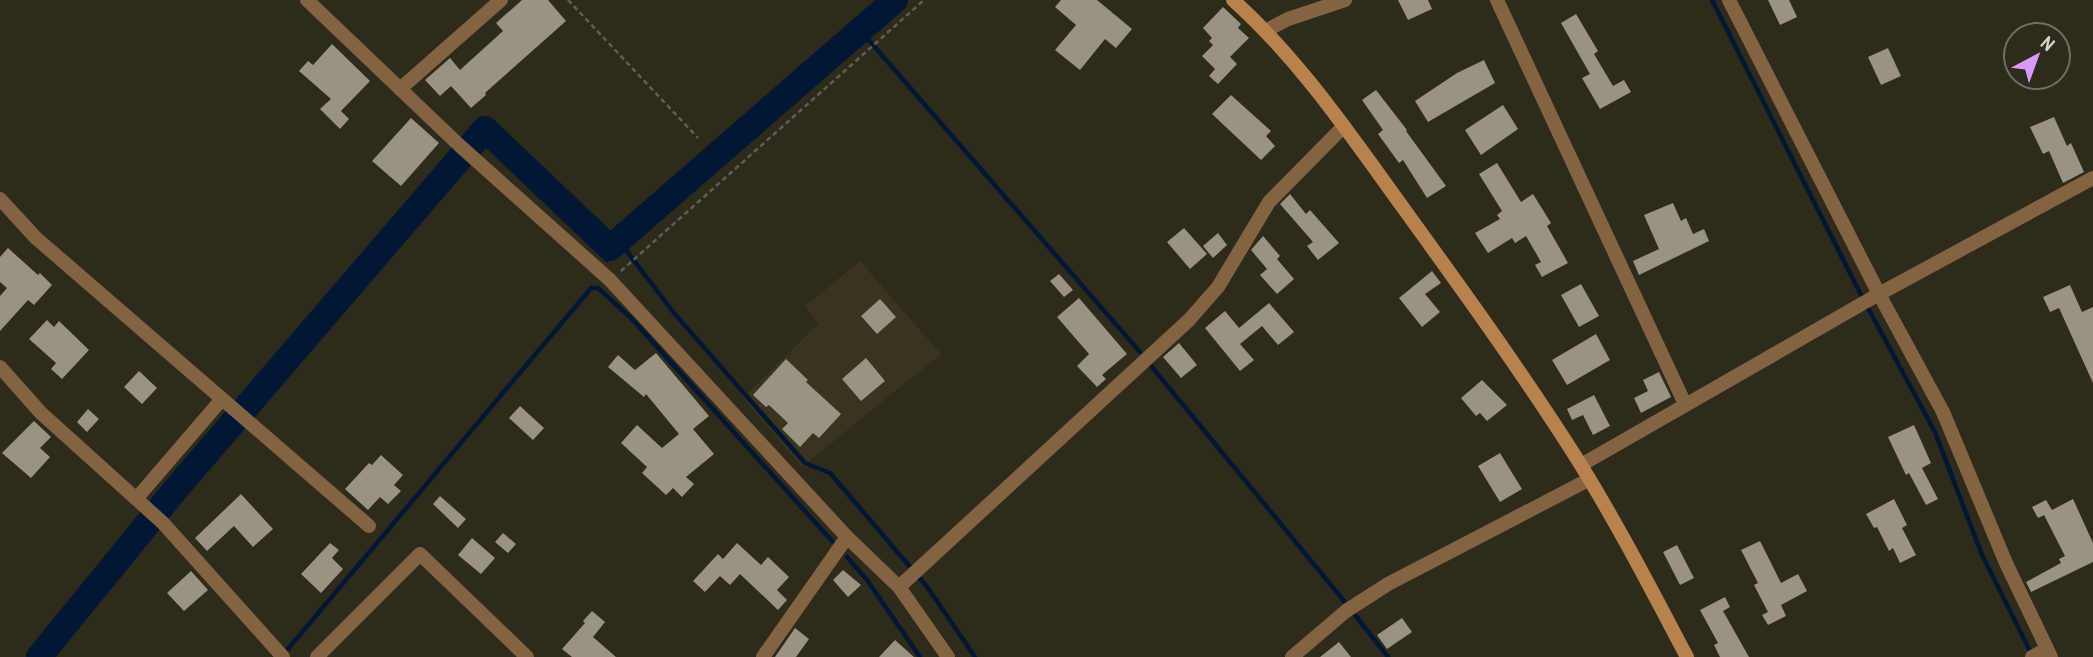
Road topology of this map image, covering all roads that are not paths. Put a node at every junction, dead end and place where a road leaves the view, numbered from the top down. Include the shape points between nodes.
1 (307, 0) edge
2 (501, 0) edge
3 (1233, 0) edge
4 (1345, 0) edge
5 (1497, 0) edge
6 (1729, 0) edge
7 (1267, 30) junction
8 (401, 89) junction
9 (1344, 126) junction
10 (2093, 178) edge
11 (0, 198) edge
12 (1879, 294) junction
13 (0, 367) edge
14 (227, 403) junction
15 (1685, 404) junction
16 (1581, 465) junction
17 (1588, 480) junction
18 (139, 502) junction
19 (369, 526) dead end
20 (848, 537) junction
21 (904, 582) junction
22 (2049, 653) edge
23 (275, 654) edge
24 (317, 657) edge
25 (527, 657) edge
26 (763, 657) edge
27 (948, 657) edge
28 (1292, 657) edge
29 (1687, 657) edge
30 (2032, 657) edge

1 - 8 street
2 - 8 street
3 - 7 street
4 - 7 street
5 - 15 street
6 - 12 street
7 - 9 street
8 - 20 street via 610,280
9 - 16 street via 1505,348
9 - 21 street via 1269,202 1217,287 1189,320
10 - 12 street
11 - 14 street via 36,238
12 - 15 street
12 - 22 street via 1943,412
13 - 18 street via 41,413
14 - 18 street
14 - 19 street
15 - 16 street
16 - 17 street
17 - 28 street via 1388,583
17 - 29 street
18 - 23 street via 163,523
20 - 21 street
20 - 26 street
21 - 27 street
22 - 30 street
24 - 25 street via 420,554

